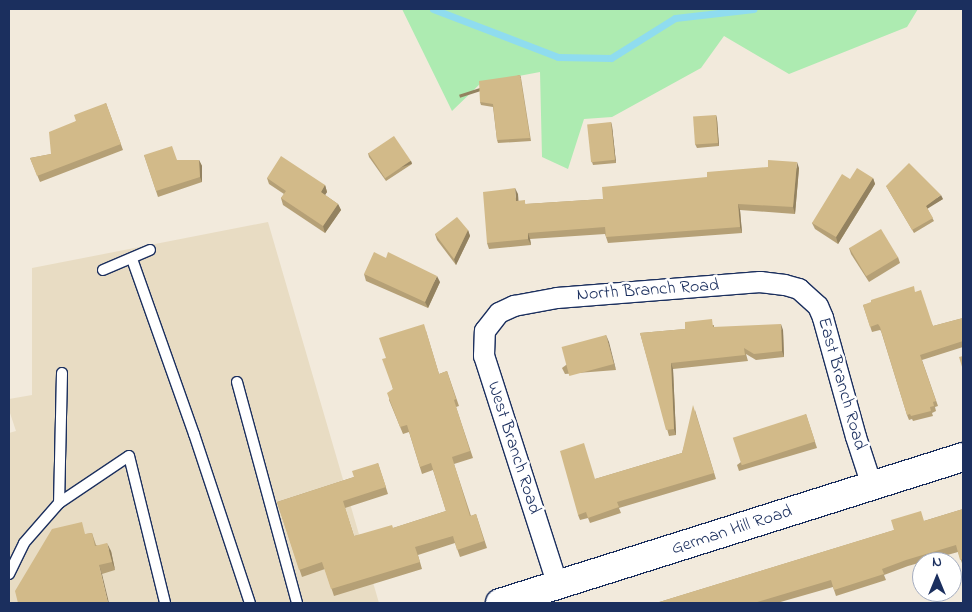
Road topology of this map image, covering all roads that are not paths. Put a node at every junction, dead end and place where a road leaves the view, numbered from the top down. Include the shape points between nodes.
1 (150, 250) dead end
2 (132, 259) junction
3 (103, 270) dead end
4 (799, 289) joint
5 (499, 312) joint
6 (62, 374) dead end
7 (236, 382) dead end
8 (963, 457) edge
9 (872, 486) junction
10 (59, 503) junction
11 (9, 574) edge
12 (558, 586) junction
13 (164, 603) edge
14 (250, 603) edge
15 (297, 603) edge
16 (500, 603) edge

1 - 2 lane
2 - 3 lane
2 - 14 lane
4 - 5 street, North Branch Road via 760,282 530,302
4 - 9 street, East Branch Road via 818,306 823,318
5 - 12 street, West Branch Road via 485,331 484,356
6 - 10 lane
7 - 15 lane
8 - 9 street, German Hill Road
9 - 12 street, German Hill Road
10 - 11 lane via 24,543
10 - 13 lane via 129,456
12 - 16 street, German Hill Road

